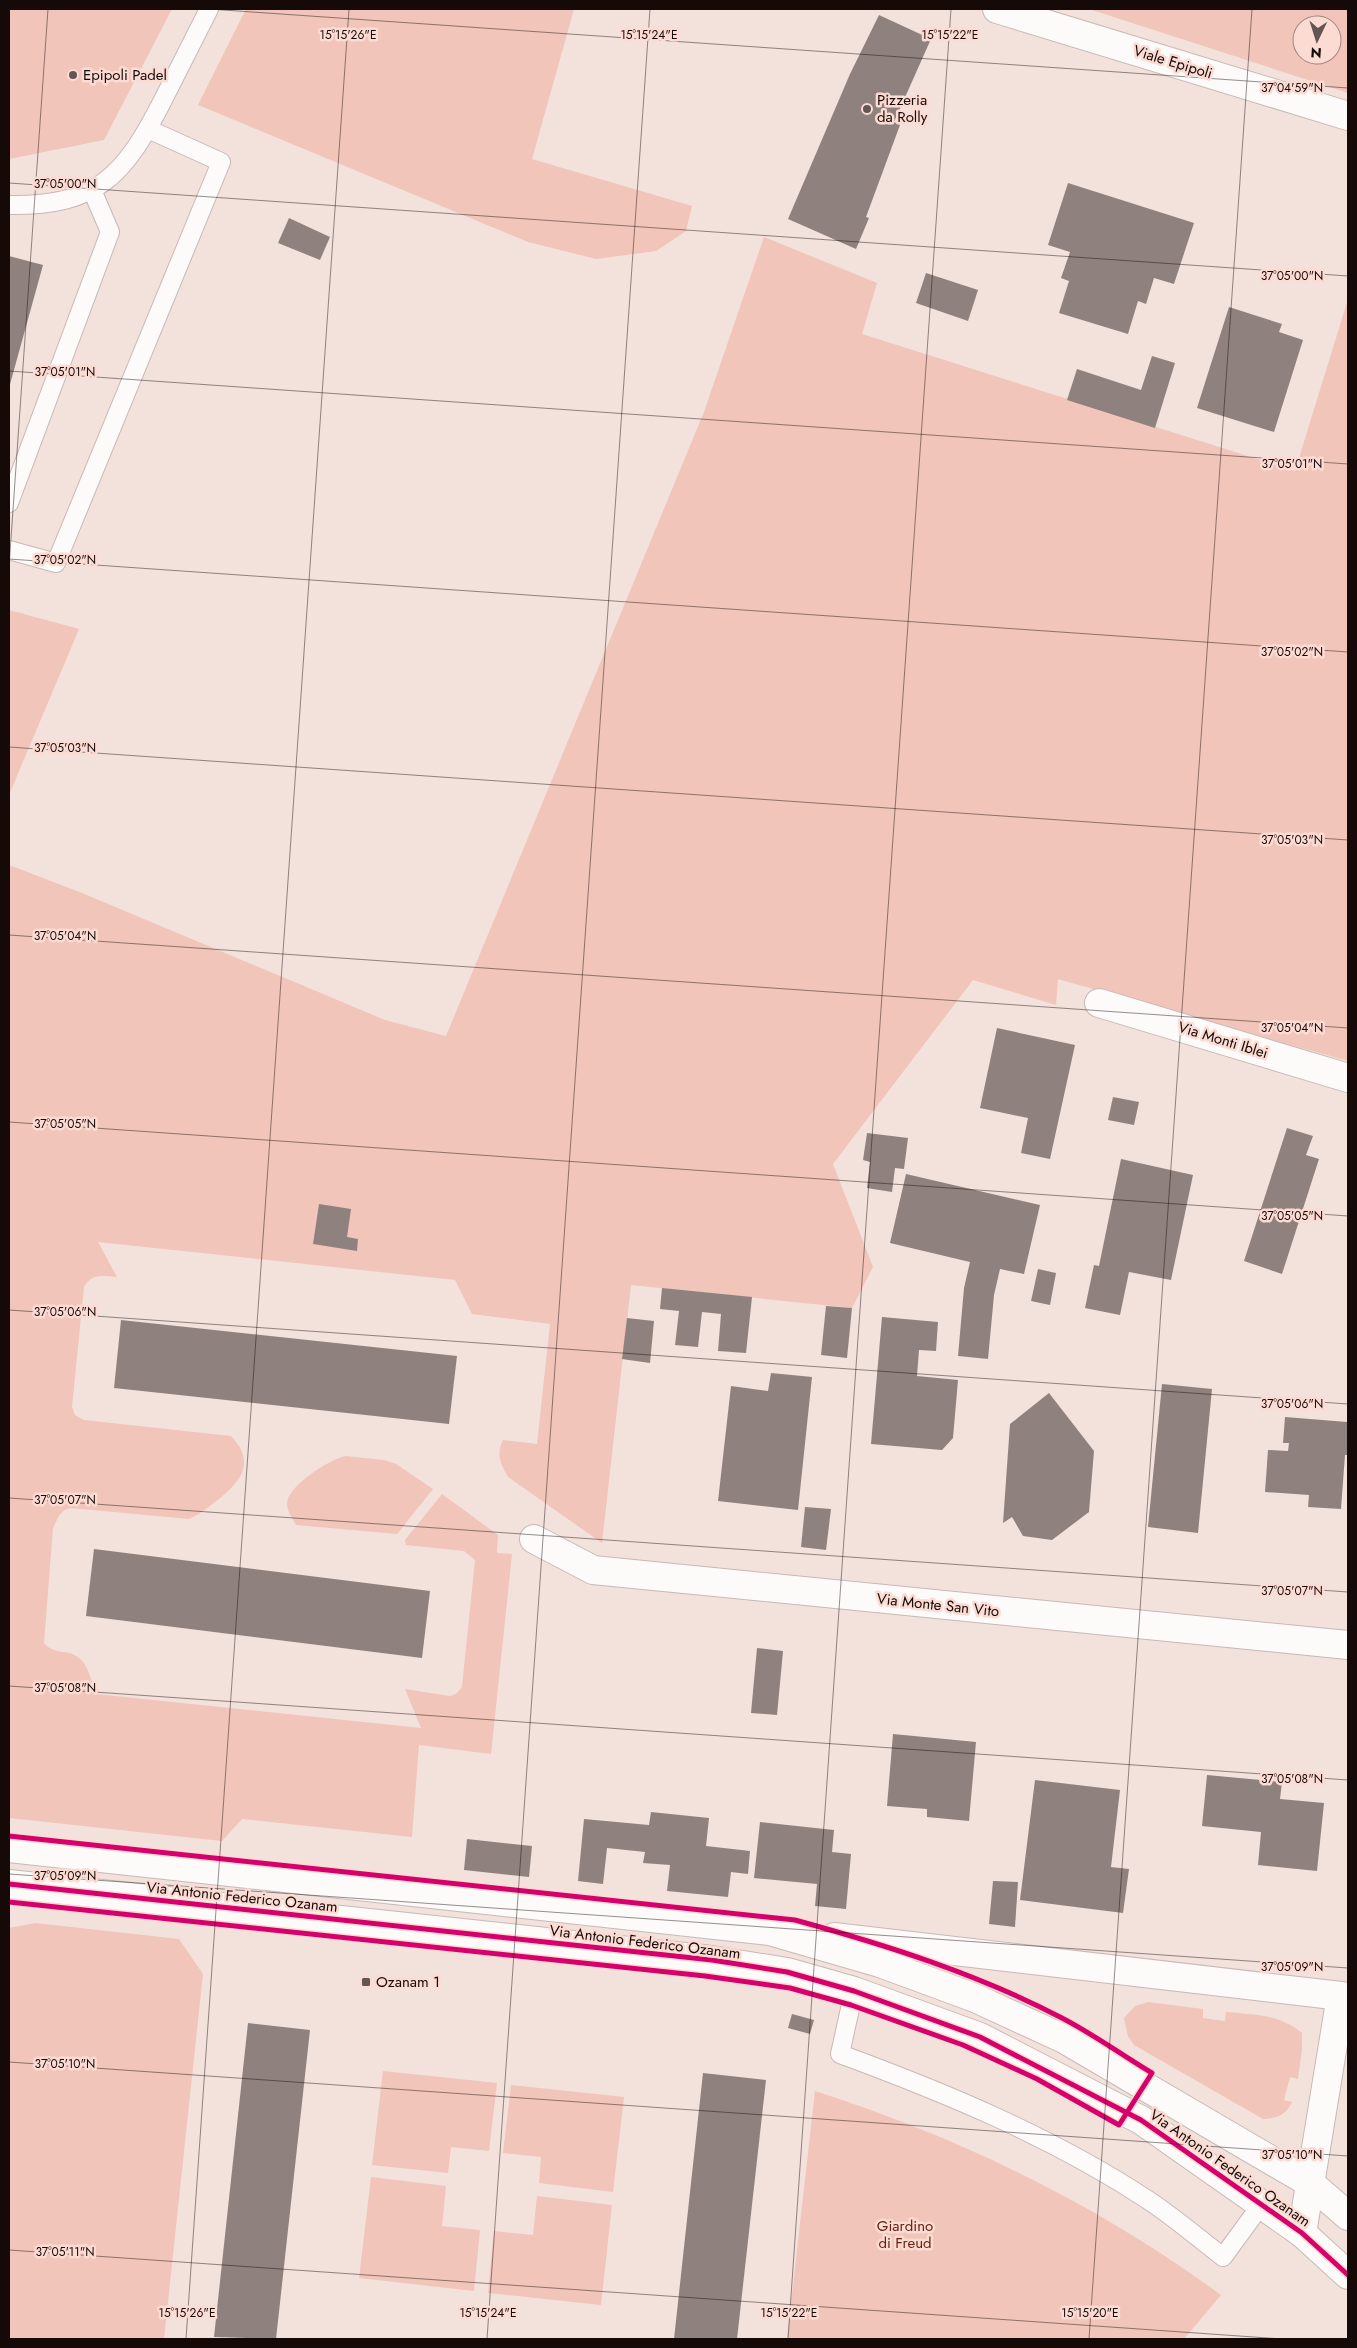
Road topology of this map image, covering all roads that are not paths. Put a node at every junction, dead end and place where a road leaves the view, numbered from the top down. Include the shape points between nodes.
1 (209, 9) edge
2 (997, 9) edge
3 (1348, 116) edge
4 (148, 129) junction
5 (92, 190) junction
6 (9, 205) edge
7 (9, 503) edge
8 (9, 550) edge
9 (1099, 1003) dead end
10 (1348, 1078) edge
11 (534, 1539) dead end
12 (1348, 1645) edge
13 (9, 1848) edge
14 (9, 1884) edge
15 (770, 1931) junction
16 (854, 1991) junction
17 (1345, 1997) edge
18 (1310, 2183) junction
19 (1261, 2204) junction
20 (1348, 2216) edge
21 (1302, 2233) junction
22 (1348, 2275) edge

1 - 4 lane
2 - 3 street, Viale Epipoli
4 - 5 lane via 115,174
4 - 8 lane via 221,162 56,563
5 - 6 lane via 38,206
5 - 7 lane via 110,232
9 - 10 street, Via Monti Iblei
11 - 12 street, Via Monte San Vito via 593,1570
13 - 15 street, Via Antonio Federico Ozanam
14 - 16 street, Via Antonio Federico Ozanam via 712,1960 788,1972
15 - 17 street via 864,1939
15 - 18 street, Via Antonio Federico Ozanam via 889,1966 975,1998 1046,2031
16 - 19 street, Via Antonio Federico Ozanam via 980,2037 1141,2120
16 - 19 lane via 840,2054 925,2086 1051,2143 1148,2200 1224,2257
17 - 18 street
18 - 20 street, Via Antonio Federico Ozanam
18 - 21 street
19 - 21 street, Via Antonio Federico Ozanam
21 - 22 street, Via Antonio Federico Ozanam

